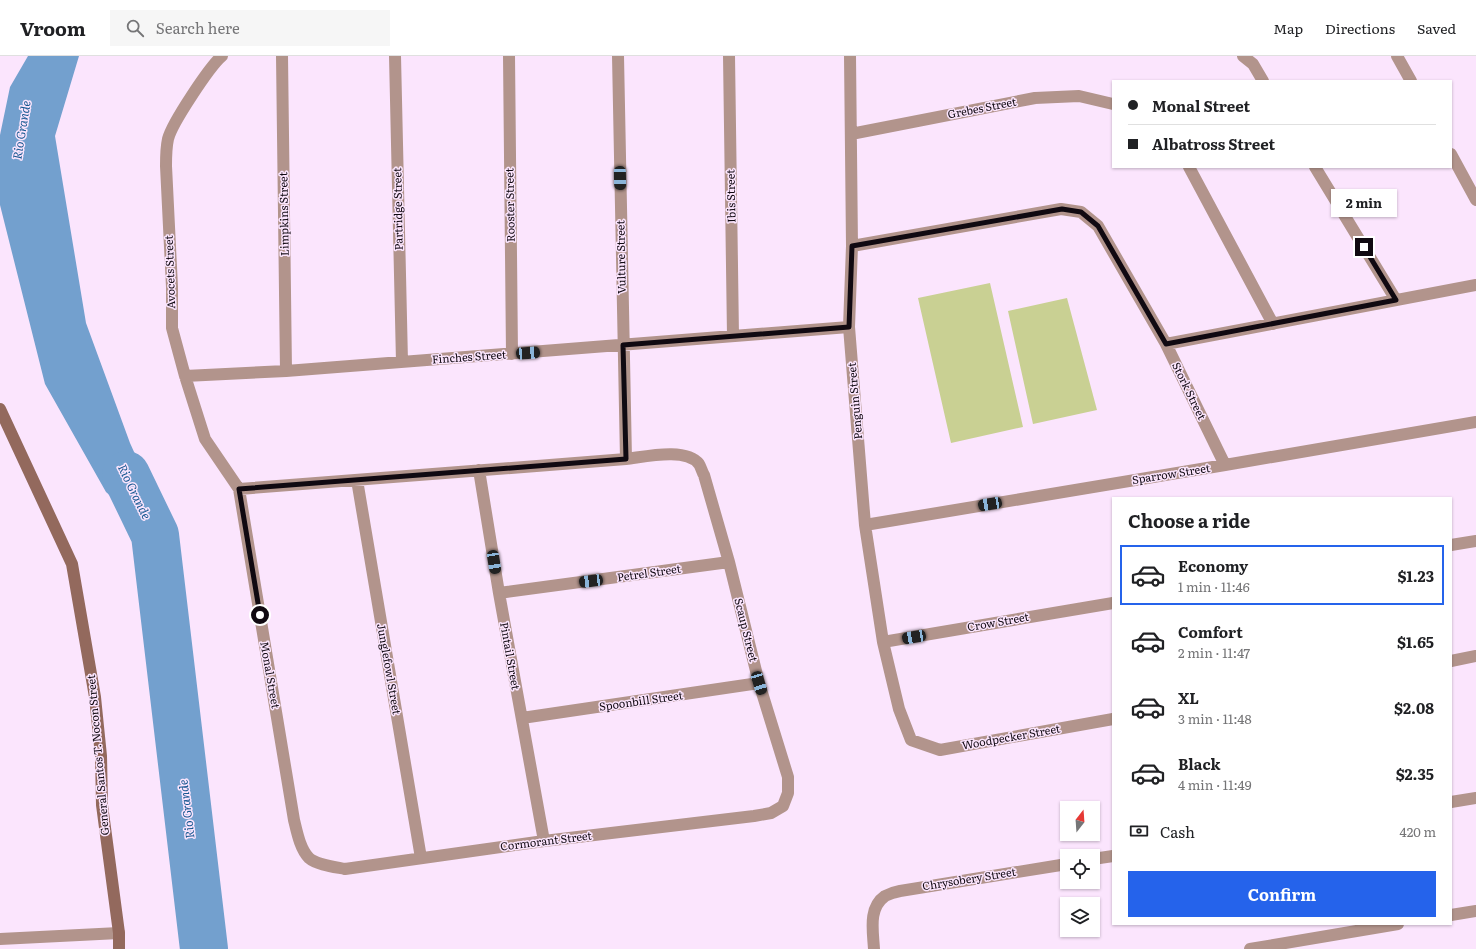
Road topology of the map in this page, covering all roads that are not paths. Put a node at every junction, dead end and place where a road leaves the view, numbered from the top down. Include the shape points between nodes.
1 (222, 56) edge
2 (282, 56) edge
3 (395, 56) edge
4 (509, 56) edge
5 (618, 56) edge
6 (729, 56) edge
7 (850, 56) edge
8 (1243, 56) edge
9 (1397, 56) edge
10 (1262, 80) edge
11 (1410, 80) edge
12 (1112, 104) edge
13 (851, 134) junction
14 (1452, 156) edge
15 (1191, 168) edge
16 (1316, 168) edge
17 (1476, 200) edge
18 (852, 246) junction
19 (1476, 285) edge
20 (1396, 300) junction
21 (1273, 324) junction
22 (849, 327) junction
23 (733, 336) junction
24 (1166, 344) junction
25 (623, 345) junction
26 (512, 354) junction
27 (402, 362) junction
28 (286, 371) junction
29 (185, 376) junction
30 (0, 409) edge
31 (1476, 422) edge
32 (626, 459) junction
33 (1225, 465) junction
34 (480, 470) junction
35 (357, 480) junction
36 (239, 489) junction
37 (865, 525) junction
38 (1476, 541) edge
39 (1452, 545) edge
40 (729, 562) junction
41 (499, 593) junction
42 (1112, 603) edge
43 (883, 642) junction
44 (1476, 656) edge
45 (1452, 661) edge
46 (759, 683) junction
47 (522, 718) junction
48 (1112, 719) edge
49 (911, 740) joint
50 (1476, 798) edge
51 (1452, 802) edge
52 (782, 806) joint
53 (544, 841) junction
54 (1112, 856) edge
55 (309, 858) joint
56 (421, 858) junction
57 (1100, 858) edge
58 (1060, 865) edge
59 (1476, 911) edge
60 (1452, 915) edge
61 (1392, 925) edge
62 (119, 934) junction
63 (0, 939) edge
64 (119, 949) edge
65 (874, 949) edge
66 (1250, 949) edge

1 - 29 street, Avocets Street via 209,71 173,127 166,152 172,328
2 - 28 street, Limpkins Street
3 - 27 street, Partridge Street
4 - 26 street, Rooster Street
5 - 25 street, Vulture Street
6 - 23 street, Ibis Street
7 - 13 street, Penguin Street
8 - 10 street via 1253,64
9 - 11 street
12 - 13 street, Grebes Street via 1079,96 1035,98
13 - 18 street, Penguin Street
14 - 17 street
15 - 21 street
16 - 20 street
18 - 22 street, Penguin Street
18 - 24 street, Stork Street via 1062,209 1081,212 1098,226
19 - 20 street
20 - 21 street
21 - 24 street
22 - 23 street, Finches Street
22 - 37 street, Penguin Street
23 - 25 street, Finches Street
24 - 33 street, Stork Street
25 - 26 street, Finches Street
25 - 32 street, Vulture Street
26 - 27 street, Finches Street
27 - 28 street, Finches Street
28 - 29 street, Finches Street
29 - 36 street, Avocets Street via 205,439
30 - 62 main road, General Santos T. Nocon Street via 72,564 95,697 101,756 102,805
31 - 33 street, Sparrow Street
32 - 34 street
32 - 40 street, Scaup Street via 671,454 690,457 699,463
33 - 37 street, Sparrow Street
34 - 35 street
34 - 41 street, Pintail Street
35 - 36 street
35 - 56 street, Junglefowl Street
36 - 55 street, Monal Street via 294,820 300,841
37 - 43 street, Penguin Street
38 - 39 street
40 - 41 street, Petrel Street
40 - 46 street, Scaup Street
41 - 47 street, Pintail Street
42 - 43 street, Crow Street
43 - 49 street, Penguin Street via 899,709
44 - 45 street
46 - 47 street, Spoonbill Street
46 - 52 street, Scaup Street via 788,776 788,793
47 - 53 street, Pintail Street
48 - 49 street, Woodpecker Street via 940,750
50 - 51 street
52 - 53 street, Cormorant Street via 771,813 754,816
53 - 56 street, Cormorant Street
54 - 57 street
55 - 56 street, Cormorant Street via 324,865 345,869
58 - 65 street, Chrysobery Street via 900,891 886,896 876,906 873,918
59 - 60 street
61 - 66 street
62 - 63 street
62 - 64 main road, General Santos T. Nocon Street

